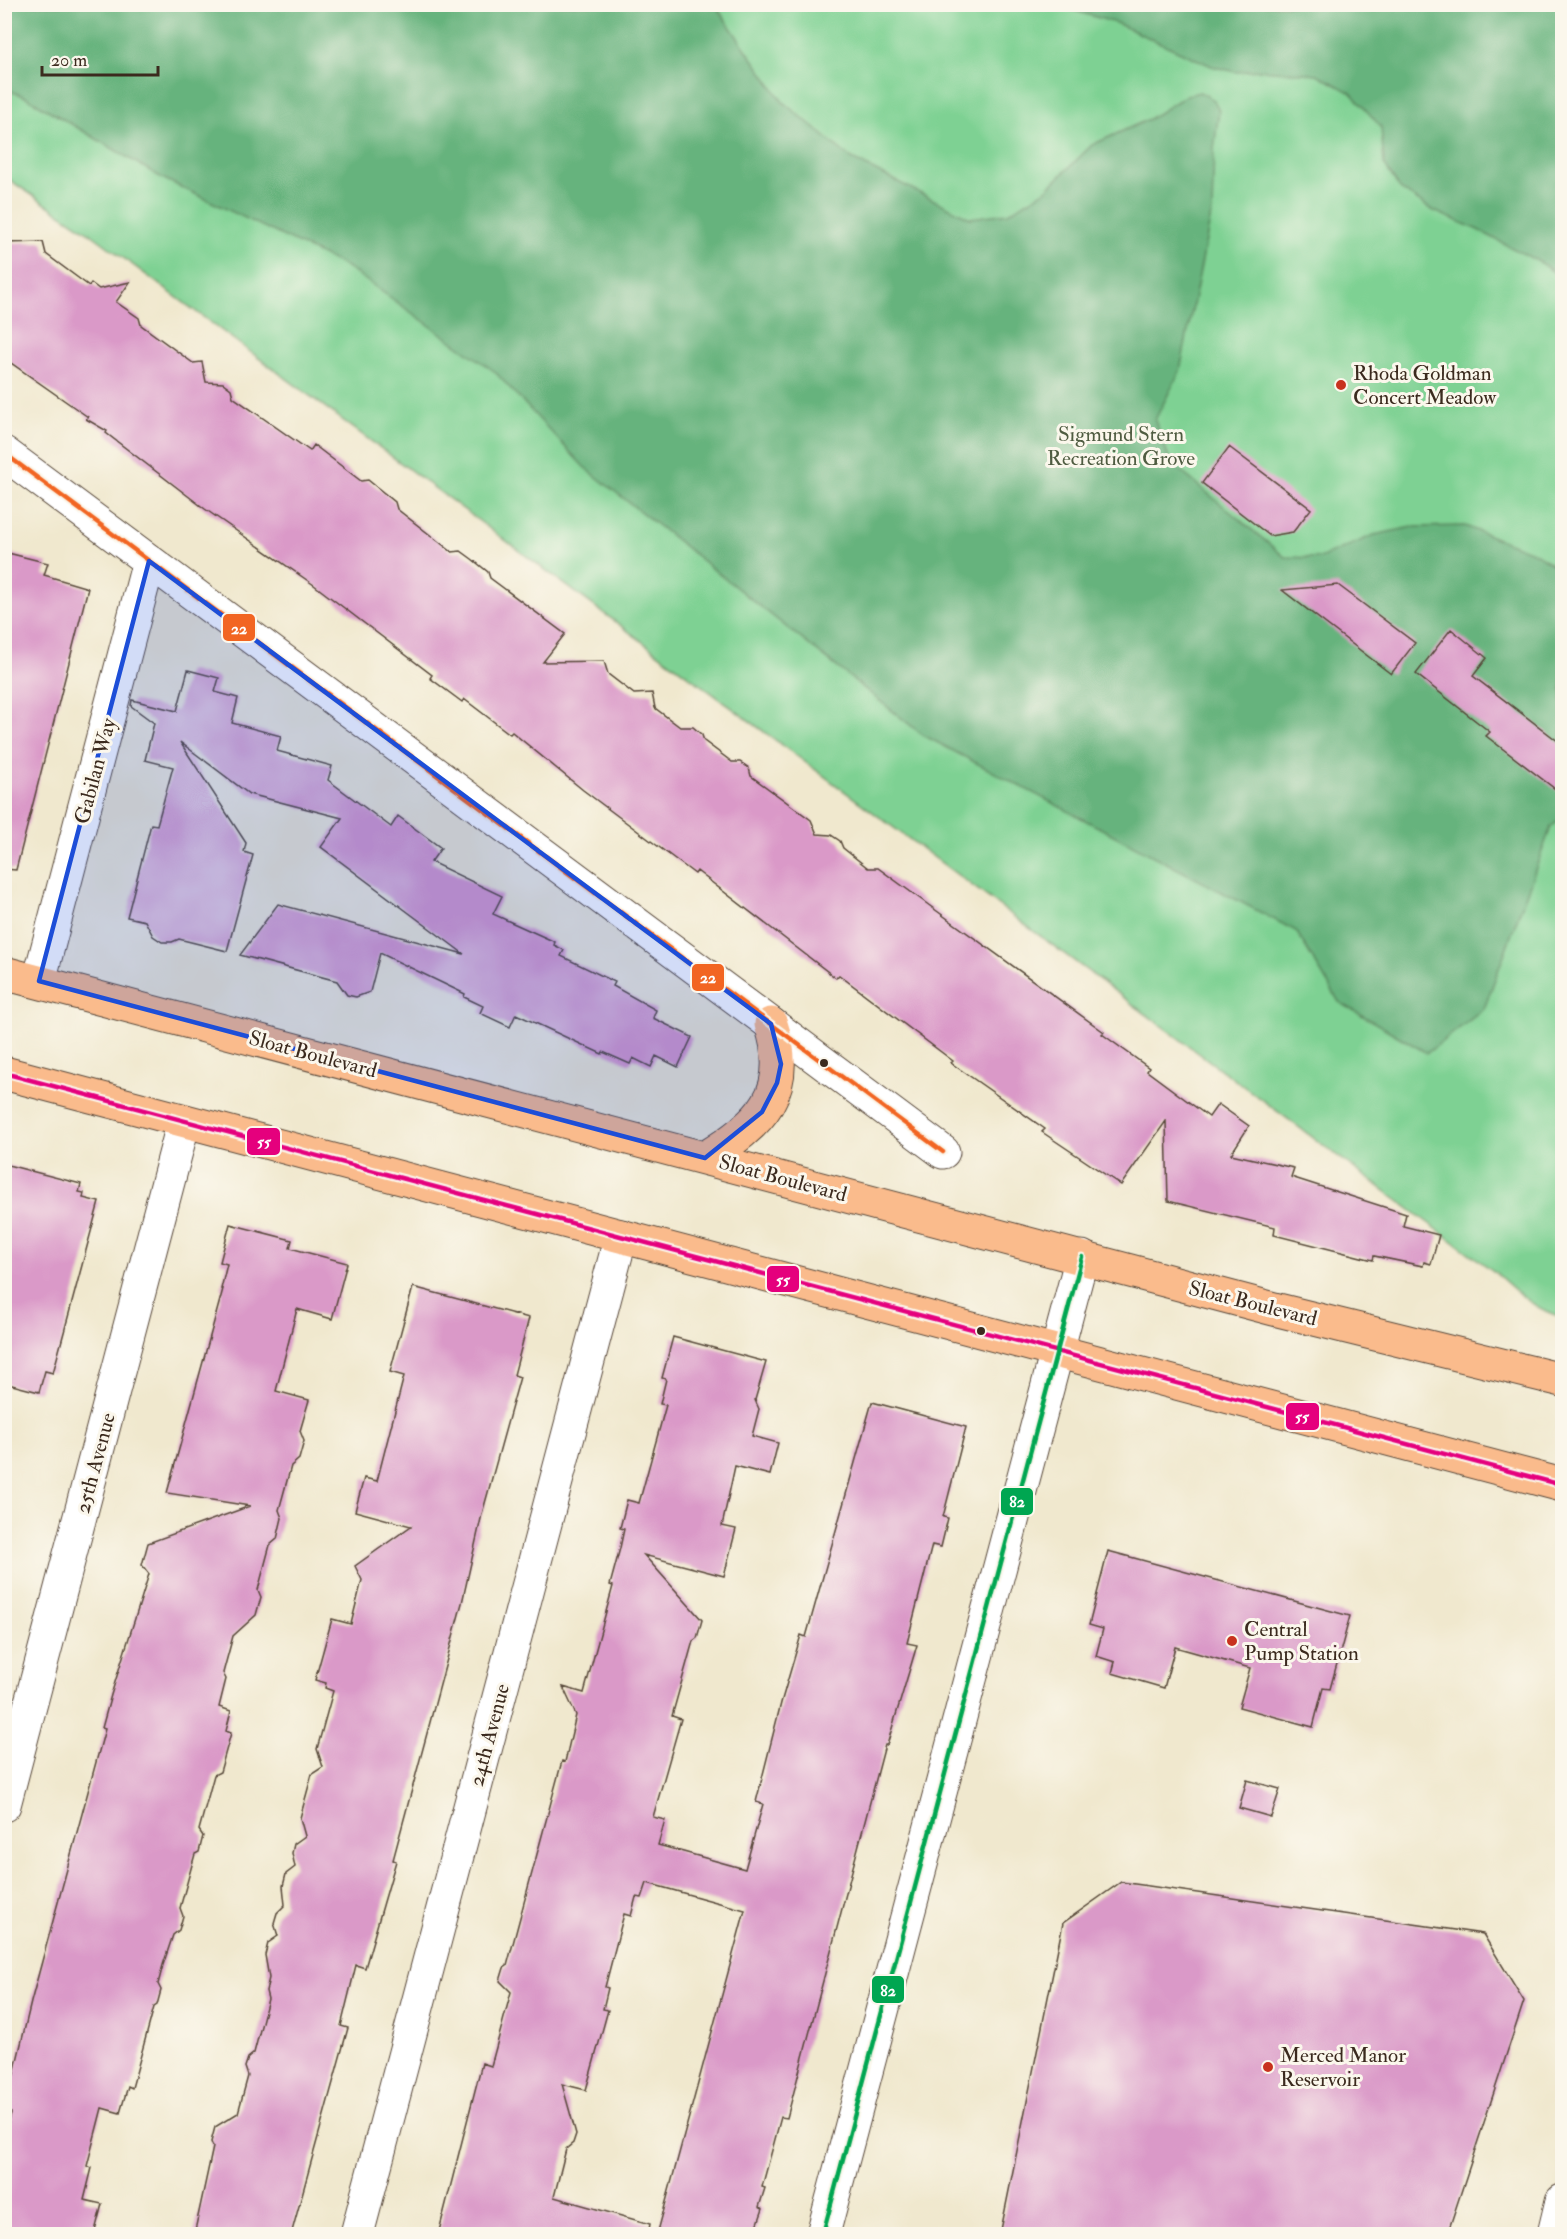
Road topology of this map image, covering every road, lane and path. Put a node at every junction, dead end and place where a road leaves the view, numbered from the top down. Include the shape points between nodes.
1 (4, 453) edge
2 (149, 561) junction
3 (4, 973) edge
4 (39, 981) junction
5 (771, 1024) junction
6 (4, 1073) edge
7 (184, 1121) junction
8 (943, 1152) dead end
9 (705, 1158) junction
10 (621, 1236) junction
11 (1082, 1257) junction
12 (1057, 1351) junction
13 (1563, 1380) edge
14 (1563, 1485) edge
15 (4, 1805) edge
16 (1563, 2201) edge
17 (357, 2235) edge
18 (823, 2235) edge
19 (1554, 2235) edge

1 - 2 street
2 - 4 street, Gabilan Way
2 - 5 street
3 - 4 main road, Sloat Boulevard
4 - 9 main road, Sloat Boulevard
5 - 8 street
5 - 9 main road via 781,1064 770,1099 746,1129
6 - 7 main road
7 - 10 main road
7 - 15 street, 25th Avenue
9 - 11 main road, Sloat Boulevard
10 - 12 main road
10 - 17 street, 24th Avenue
11 - 12 street
11 - 13 main road, Sloat Boulevard
12 - 14 main road
12 - 18 street
16 - 19 street

